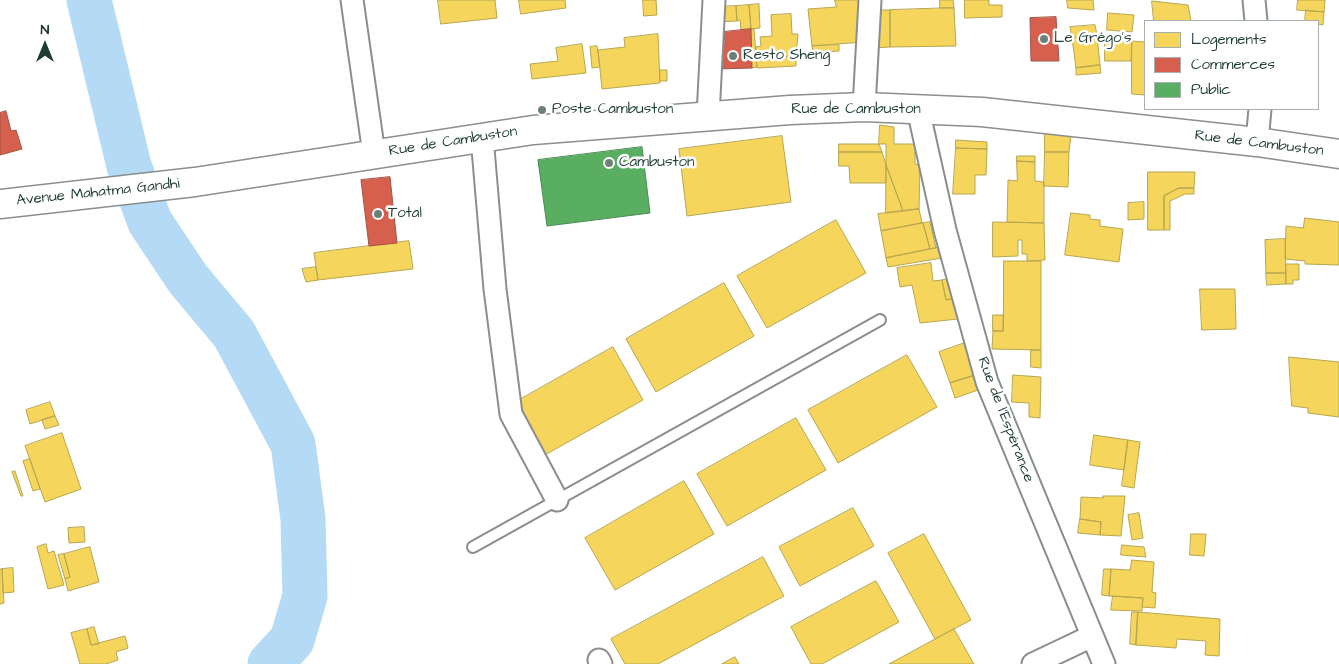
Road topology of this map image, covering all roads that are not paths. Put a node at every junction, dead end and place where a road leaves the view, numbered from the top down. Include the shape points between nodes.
1 (352, 0) edge
2 (714, 0) edge
3 (870, 0) edge
4 (1254, 0) edge
5 (1256, 20) edge
6 (864, 107) junction
7 (918, 109) junction
8 (1260, 110) edge
9 (708, 116) junction
10 (482, 137) junction
11 (1257, 142) junction
12 (374, 154) junction
13 (1339, 154) edge
14 (195, 182) joint
15 (0, 204) edge
16 (880, 320) dead end
17 (557, 500) junction
18 (473, 547) dead end
19 (1092, 636) junction
20 (1032, 664) edge
21 (1104, 664) edge

1 - 12 street, Rue de Cambuston
2 - 9 street
3 - 6 street
4 - 5 street
6 - 7 main road, Rue de Cambuston
6 - 9 main road, Rue de Cambuston
7 - 11 main road, Rue de Cambuston via 982,112
7 - 19 street, Rue de l'Espérance via 945,230 988,382
8 - 11 street
9 - 10 main road, Rue de Cambuston
10 - 12 main road, Rue de Cambuston
10 - 17 street via 494,289 511,414
11 - 13 main road, Rue de Cambuston
12 - 14 main road, Rue de Cambuston
14 - 15 main road, Avenue Mahatma Gandhi
16 - 17 lane
17 - 18 lane
19 - 20 street
19 - 21 street, Rue de l'Espérance

